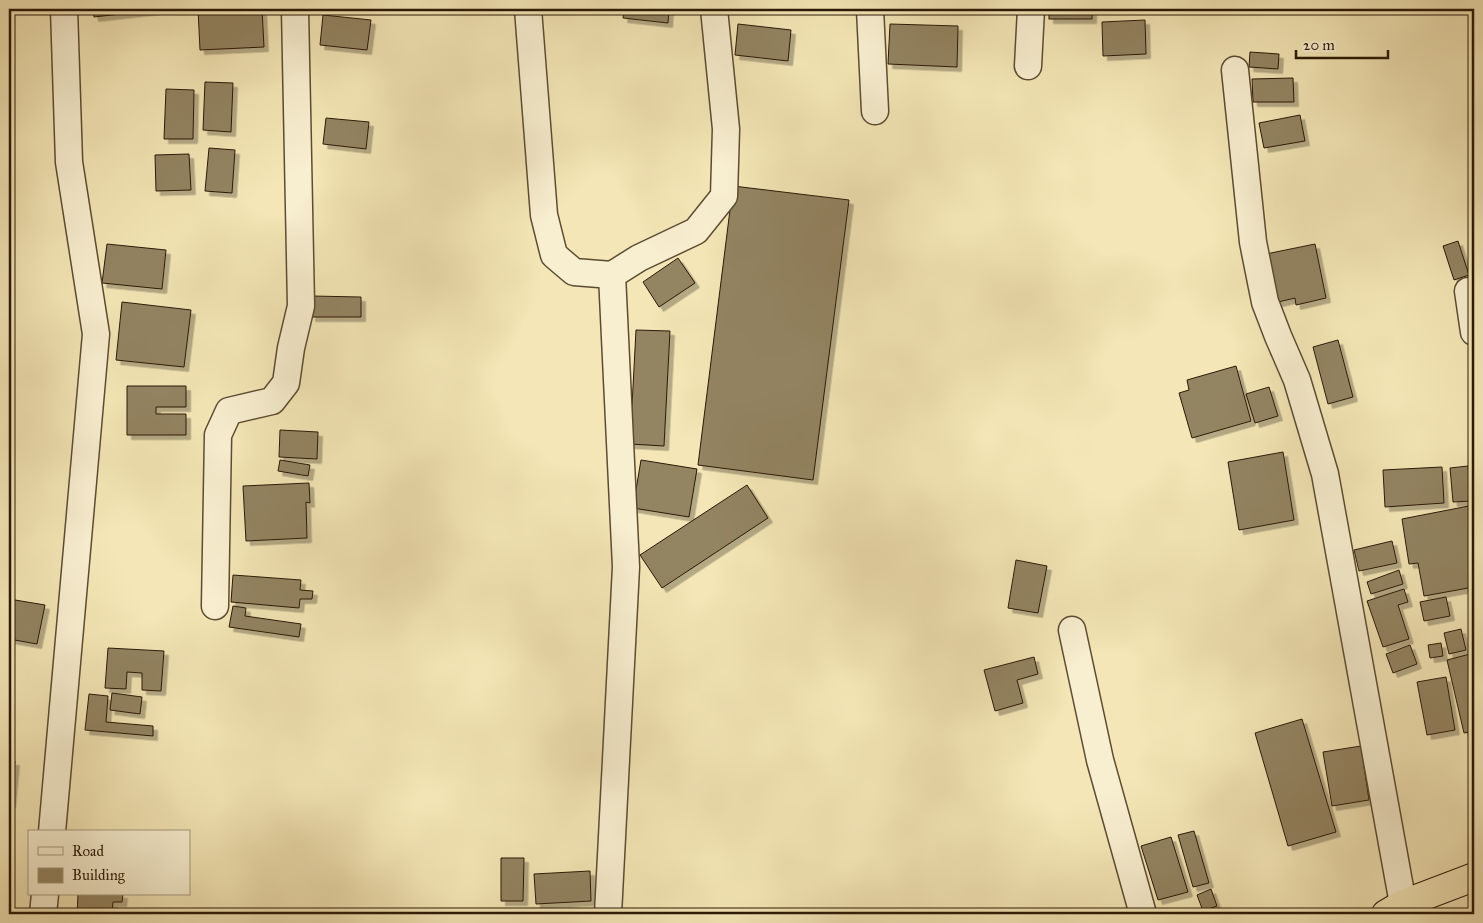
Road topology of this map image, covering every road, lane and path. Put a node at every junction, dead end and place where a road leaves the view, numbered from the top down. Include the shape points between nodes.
1 (64, 9) edge
2 (295, 9) edge
3 (528, 9) edge
4 (714, 9) edge
5 (870, 9) edge
6 (1030, 9) edge
7 (1028, 66) dead end
8 (1235, 70) dead end
9 (876, 111) dead end
10 (612, 275) junction
11 (1468, 291) dead end
12 (1474, 332) edge
13 (215, 606) dead end
14 (1072, 630) dead end
15 (52, 830) edge
16 (1474, 877) edge
17 (45, 896) edge
18 (1394, 909) edge
19 (43, 914) edge
20 (608, 914) edge
21 (1144, 914) edge

1 - 15 street via 69,162 96,334
2 - 13 street via 301,306 286,382 272,401 229,411 218,435
3 - 10 street via 544,215 554,255 574,272
4 - 10 street via 726,129 724,196 696,231 639,258
5 - 9 street
6 - 7 street
8 - 18 street via 1253,242 1265,302 1298,380 1325,474
10 - 20 street via 626,567
11 - 12 street
14 - 21 street via 1100,760
16 - 18 highway
17 - 19 street

